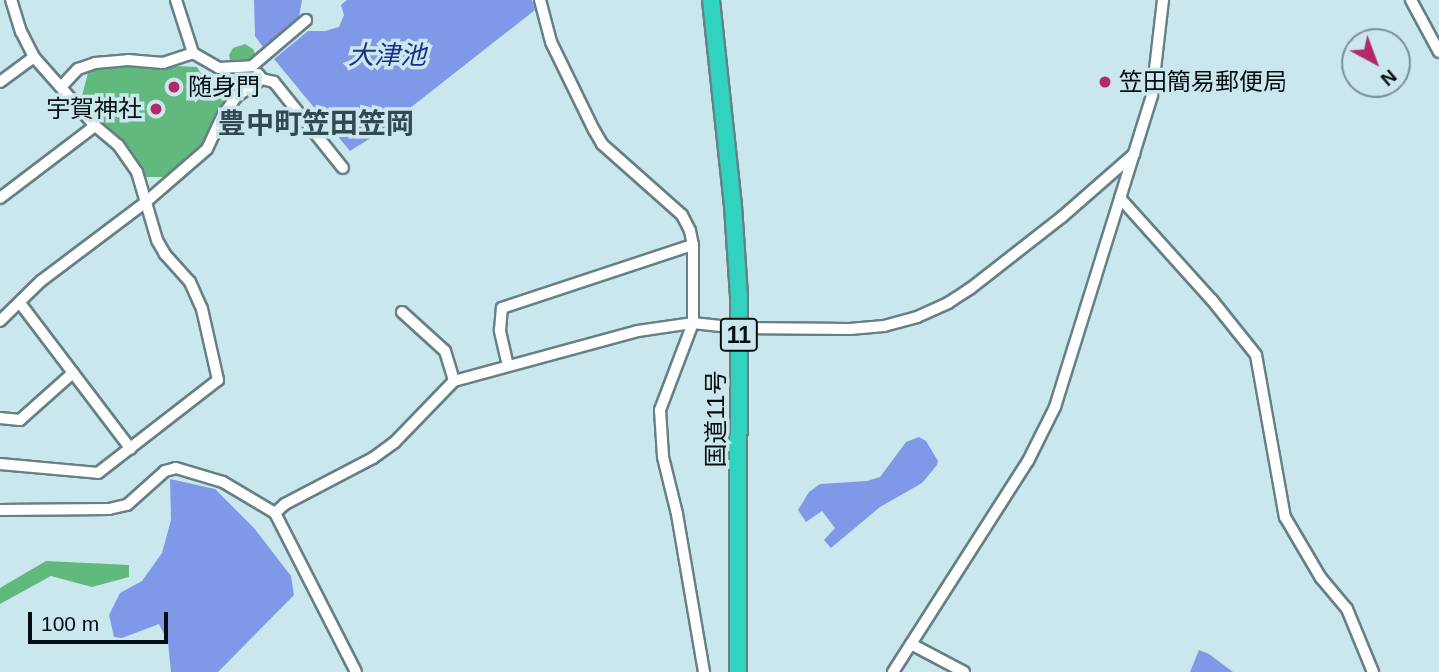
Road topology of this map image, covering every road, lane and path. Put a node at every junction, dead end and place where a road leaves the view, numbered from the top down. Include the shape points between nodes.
1 (12, 0) edge
2 (176, 0) edge
3 (540, 0) edge
4 (711, 0) edge
5 (1163, 0) edge
6 (1411, 0) edge
7 (306, 20) dead end
8 (1439, 52) edge
9 (193, 53) junction
10 (34, 57) junction
11 (252, 66) junction
12 (262, 79) junction
13 (0, 82) edge
14 (61, 87) junction
15 (95, 126) junction
16 (1133, 154) junction
17 (344, 168) dead end
18 (0, 198) edge
19 (1120, 198) junction
20 (147, 201) junction
21 (693, 245) junction
22 (20, 303) junction
23 (402, 312) dead end
24 (0, 321) edge
25 (694, 323) junction
26 (739, 328) junction
27 (508, 366) junction
28 (73, 373) junction
29 (454, 381) junction
30 (0, 418) edge
31 (131, 449) junction
32 (0, 464) edge
33 (0, 510) edge
34 (275, 513) junction
35 (911, 644) junction
36 (356, 672) edge
37 (704, 672) edge
38 (738, 672) edge
39 (892, 672) edge
40 (964, 672) edge
41 (1373, 672) edge

1 - 10 street
2 - 9 street
3 - 21 street via 551,42 594,130 603,144 682,215
4 - 26 highway, 国道11号 / 11 via 733,206
5 - 16 street via 1152,95
6 - 8 street
7 - 11 street
9 - 11 street via 219,68
9 - 14 street via 163,64 95,62 78,69
10 - 13 street
10 - 14 street
11 - 12 street
12 - 17 street via 274,82
12 - 20 street via 237,96 207,149
14 - 15 street
15 - 18 street
15 - 20 street via 118,145 137,172
16 - 19 street
16 - 26 street via 1062,217 948,303 884,326
19 - 35 street via 1055,407 1028,461
19 - 41 street via 1256,355 1285,517 1321,578 1347,609
20 - 22 street via 41,281
20 - 31 street via 157,240 190,282 202,309 218,380
21 - 25 street
21 - 27 street via 502,308 500,330
22 - 24 street
22 - 28 street
23 - 29 street via 445,351
25 - 26 street
25 - 27 street via 638,331
25 - 37 street via 660,410 663,457
26 - 38 highway, 国道11号 / 11
27 - 29 street
28 - 30 street via 20,420
28 - 31 street
29 - 34 street via 395,442 285,503
31 - 32 street via 98,473
33 - 34 street via 127,505 165,471 176,468 223,482
34 - 36 street
35 - 39 street
35 - 40 street

